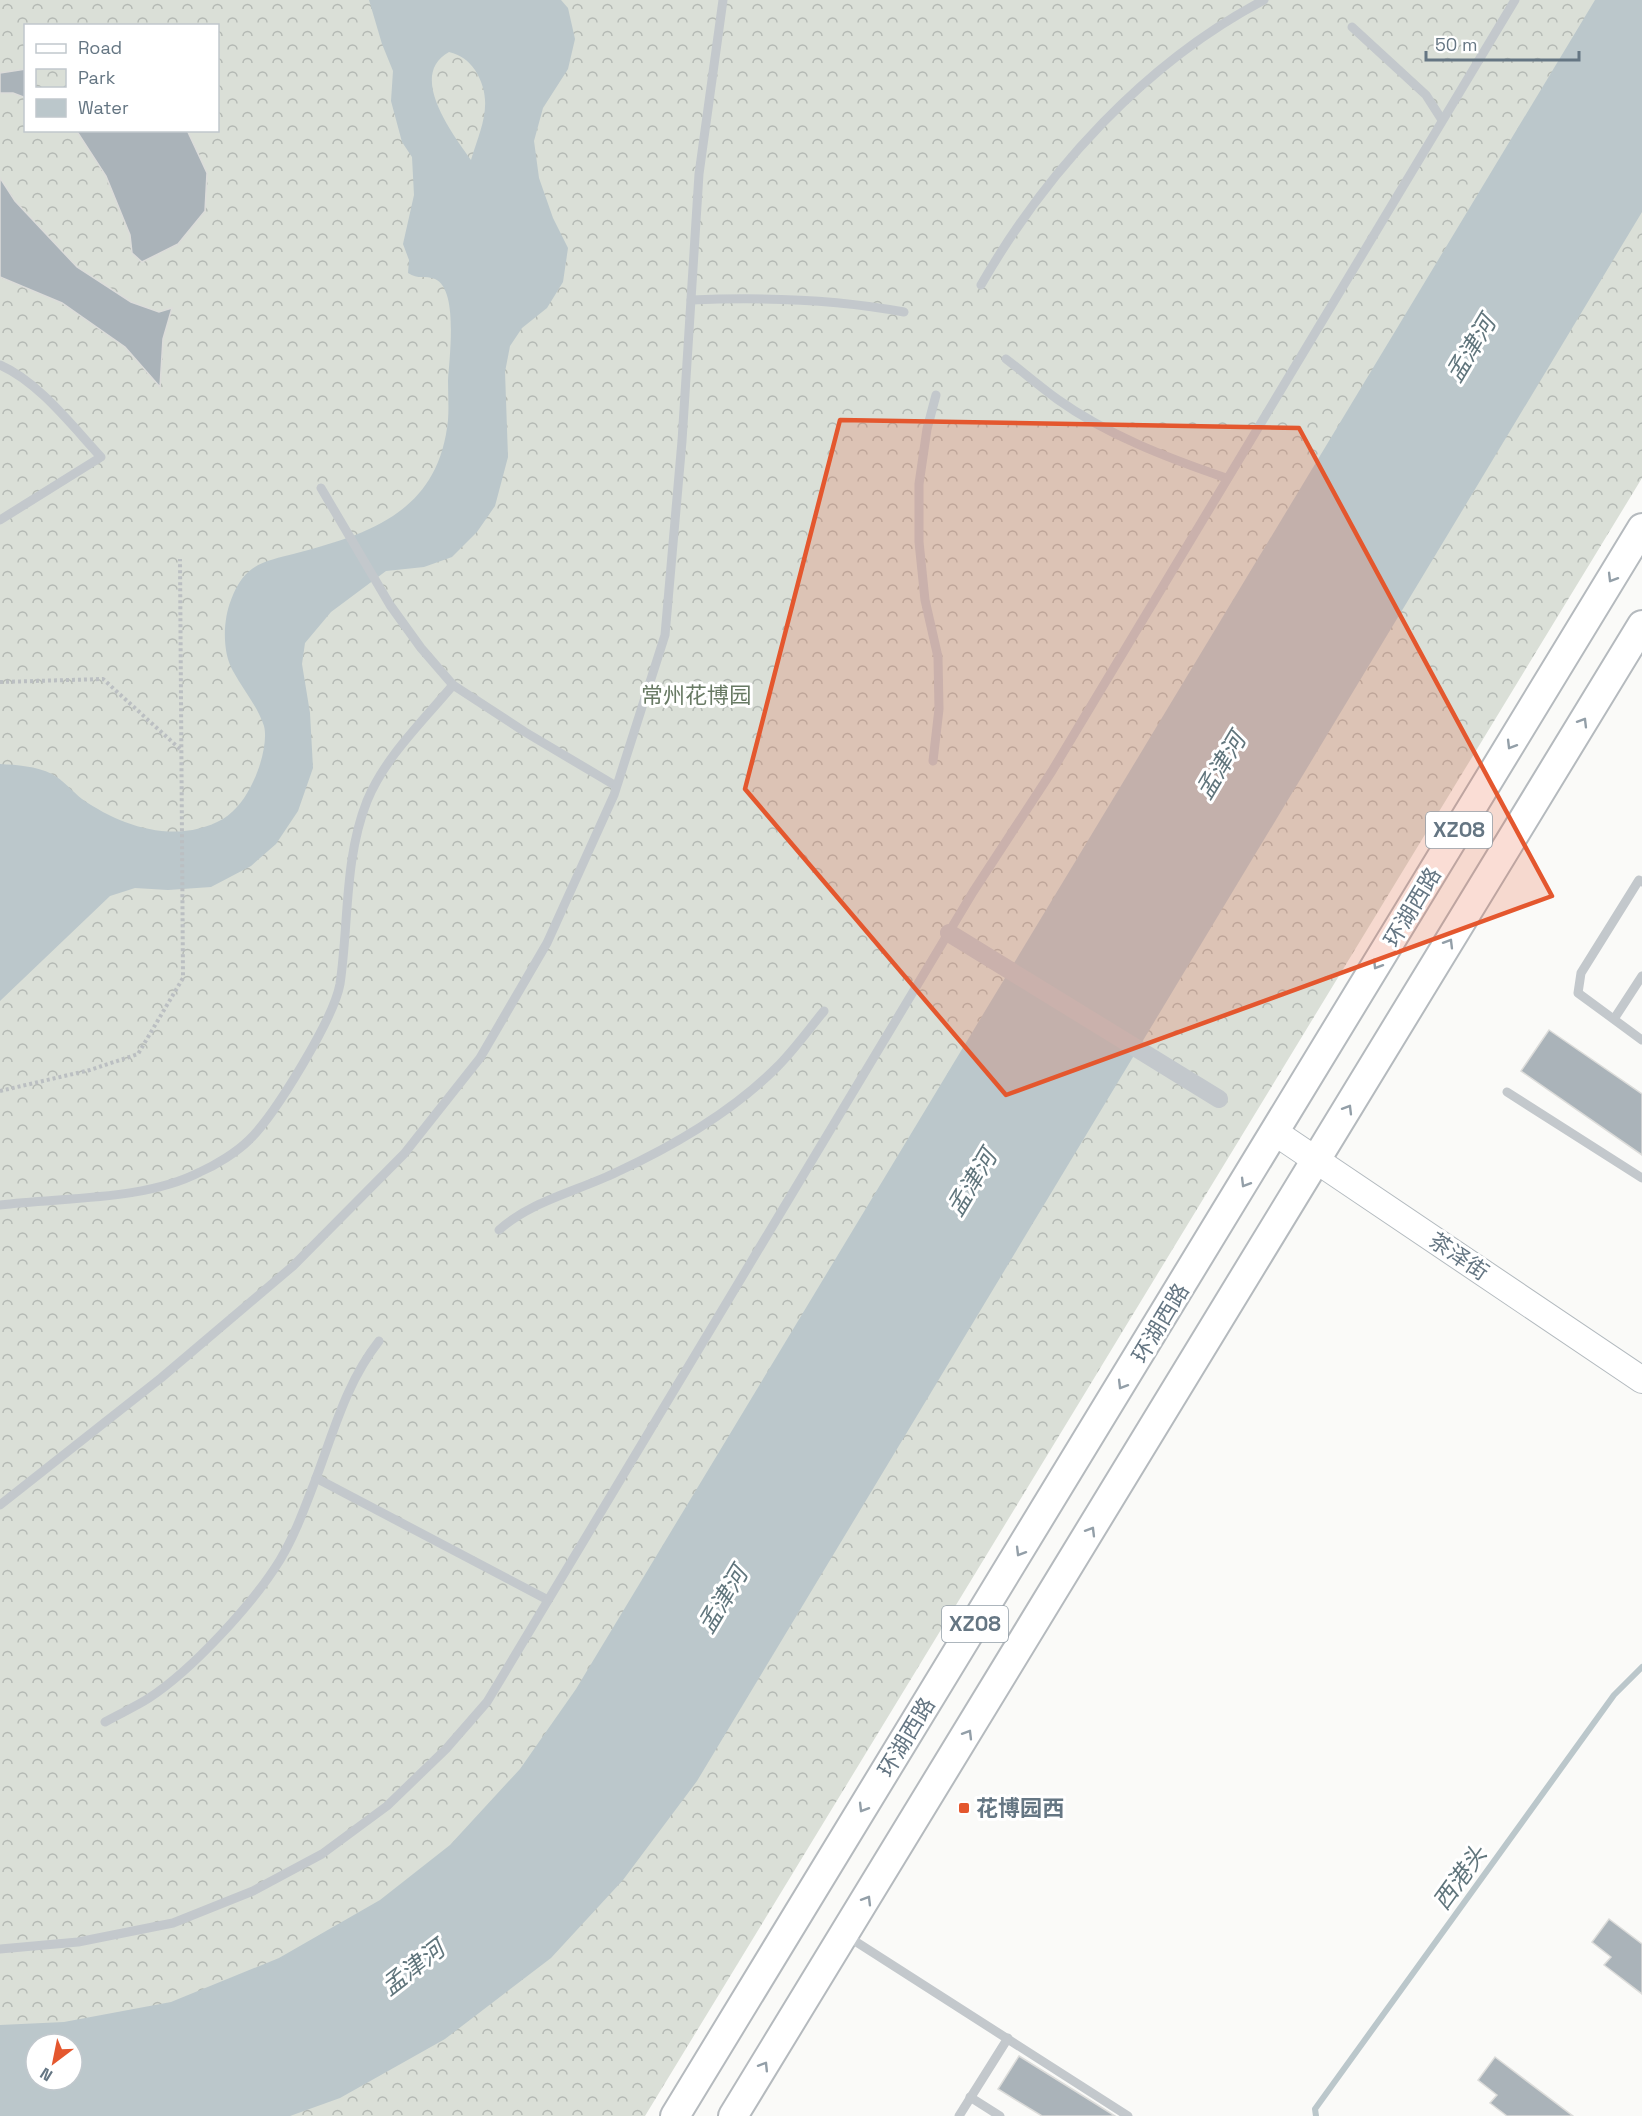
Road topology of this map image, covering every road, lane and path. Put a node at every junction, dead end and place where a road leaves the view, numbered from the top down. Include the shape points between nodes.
1 (723, 0) edge
2 (1264, 0) edge
3 (1515, 0) edge
4 (1352, 27) dead end
5 (1442, 120) junction
6 (981, 285) dead end
7 (692, 300) junction
8 (904, 312) dead end
9 (1006, 359) dead end
10 (0, 365) edge
11 (936, 395) dead end
12 (1226, 478) junction
13 (321, 488) dead end
14 (0, 520) edge
15 (1642, 528) edge
16 (180, 559) dead end
17 (1642, 625) edge
18 (0, 682) edge
19 (453, 685) junction
20 (180, 749) junction
21 (933, 761) dead end
22 (616, 786) junction
23 (1642, 882) edge
24 (949, 933) junction
25 (1642, 976) edge
26 (824, 1011) dead end
27 (1614, 1019) junction
28 (1642, 1040) edge
29 (0, 1091) edge
30 (1507, 1092) dead end
31 (1219, 1099) dead end
32 (1276, 1133) junction
33 (1317, 1159) junction
34 (1642, 1178) edge
35 (0, 1205) edge
36 (499, 1230) dead end
37 (379, 1341) dead end
38 (1642, 1380) edge
39 (316, 1478) junction
40 (0, 1505) edge
41 (548, 1600) junction
42 (105, 1722) dead end
43 (846, 1935) junction
44 (0, 1949) edge
45 (1008, 2038) junction
46 (970, 2097) junction
47 (675, 2116) edge
48 (733, 2116) edge
49 (959, 2116) edge
50 (1000, 2116) edge
51 (1128, 2116) edge

1 - 7 lane via 699,174
2 - 6 lane via 1192,44 1150,76 1038,199
3 - 5 lane
4 - 5 lane via 1426,95
5 - 12 lane
7 - 8 lane via 730,298 864,305
7 - 22 lane via 665,635
9 - 12 lane via 1058,400 1125,438 1167,458
10 - 14 lane via 56,407 100,458
11 - 21 lane via 919,484 919,542 938,657 939,709
12 - 24 lane via 1052,771
13 - 19 lane via 390,604
15 -> 32 main road, 环湖西路 / XZ08
16 - 20 path
33 -> 17 main road, XZ08
18 - 20 path via 103,679
19 - 22 lane
19 - 35 lane via 387,764 367,800 350,856 348,917 339,987 312,1048 283,1096 249,1140 200,1173 138,1192
20 - 29 path via 183,978 138,1054 90,1070
22 - 40 lane via 547,943 486,1049 404,1154 293,1266 161,1378
23 - 27 lane via 1639,880 1581,973 1578,993
24 - 31 street
24 - 41 lane
25 - 27 lane
26 - 36 lane via 777,1067 723,1111 652,1156 534,1207
27 - 28 lane
30 - 34 lane
32 - 33 street, 茶泽街
32 -> 47 main road, 环湖西路 / XZ08
33 - 38 street, 茶泽街
43 -> 33 main road, XZ08
37 - 39 lane via 361,1364 344,1398
39 - 41 lane
39 - 42 lane via 280,1559 252,1598 182,1671 150,1698
41 - 44 lane via 487,1702 446,1749 387,1806 322,1854 253,1891 173,1923 78,1942
43 - 45 lane
48 -> 43 main road, XZ08
45 - 46 lane
45 - 51 lane
46 - 49 lane
46 - 50 lane

